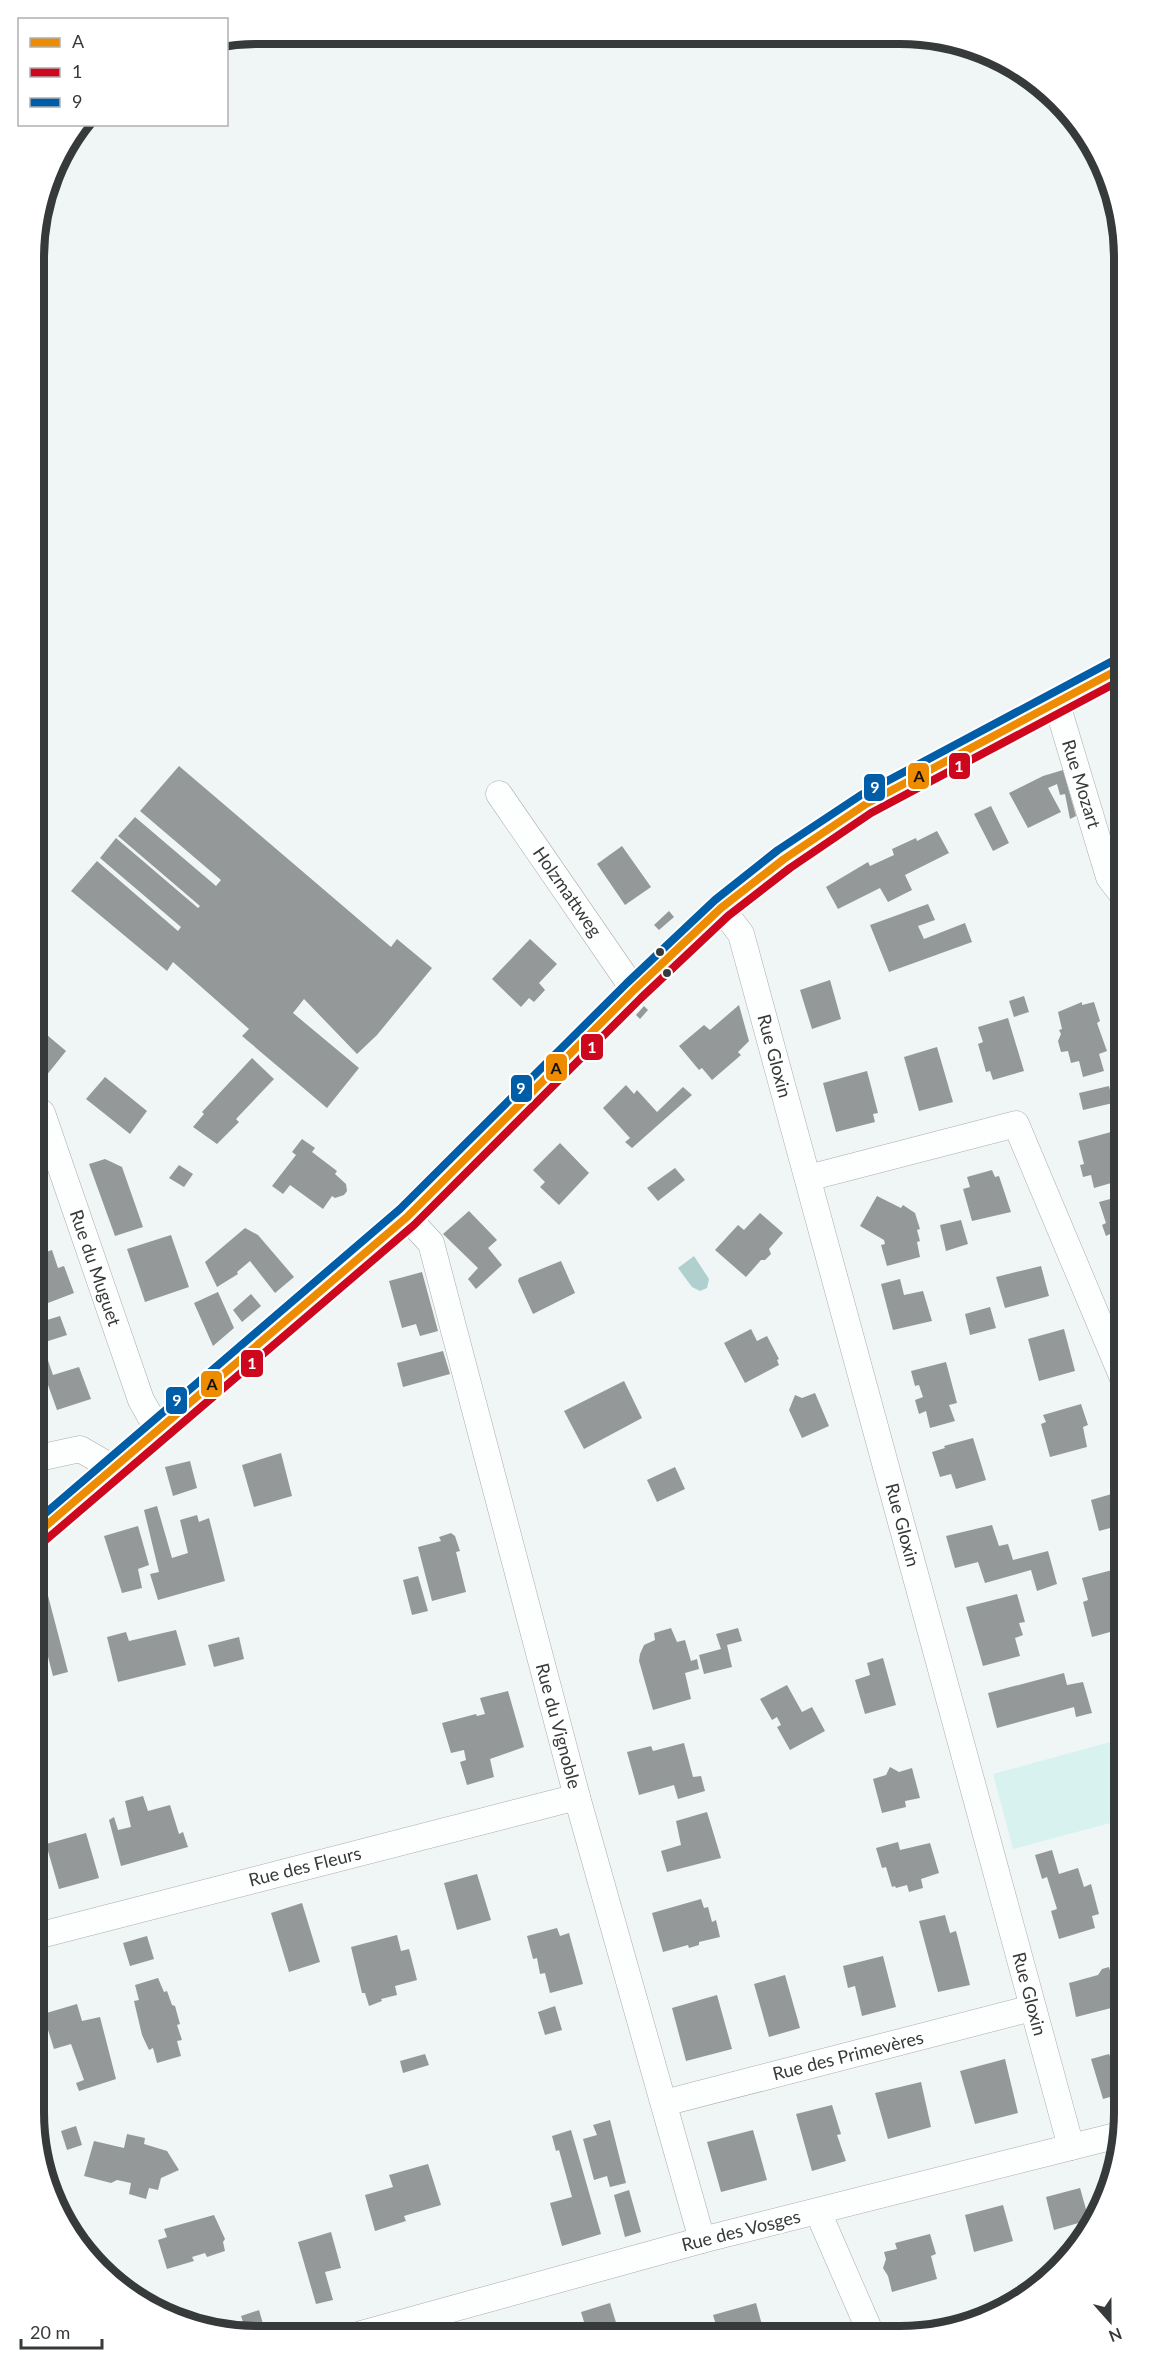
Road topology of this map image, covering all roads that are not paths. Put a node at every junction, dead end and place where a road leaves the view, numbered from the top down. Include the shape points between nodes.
1 (1114, 672) edge
2 (1056, 701) junction
3 (499, 794) dead end
4 (1114, 884) edge
5 (721, 908) junction
6 (634, 990) junction
7 (44, 1119) edge
8 (808, 1178) junction
9 (407, 1217) junction
10 (1114, 1357) edge
11 (158, 1430) junction
12 (44, 1458) edge
13 (113, 1468) junction
14 (44, 1527) edge
15 (577, 1797) junction
16 (44, 1934) edge
17 (1032, 2008) junction
18 (664, 2103) junction
19 (1113, 2136) edge
20 (1071, 2147) junction
21 (818, 2212) junction
22 (702, 2240) junction
23 (390, 2326) edge
24 (868, 2326) edge

1 - 2 street
2 - 4 street, Rue Mozart
2 - 5 street via 866,804 784,859
3 - 6 street, Holzmattweg
5 - 6 street
5 - 8 street, Rue Gloxin via 741,934
6 - 9 street
7 - 11 street, Rue du Muguet via 141,1400
8 - 10 street via 1016,1124
8 - 17 street, Rue Gloxin
9 - 11 street
9 - 15 street, Rue du Vignoble via 431,1243
11 - 13 street
12 - 13 street via 80,1449
13 - 14 street
15 - 16 street, Rue des Fleurs
15 - 18 street, Rue du Vignoble
17 - 18 street, Rue des Primevères
17 - 20 street, Rue Gloxin
18 - 22 street, Rue du Vignoble
19 - 20 street, Rue des Vosges
20 - 21 street, Rue des Vosges
21 - 22 street, Rue des Vosges
21 - 24 street
22 - 23 street, Rue des Vosges

